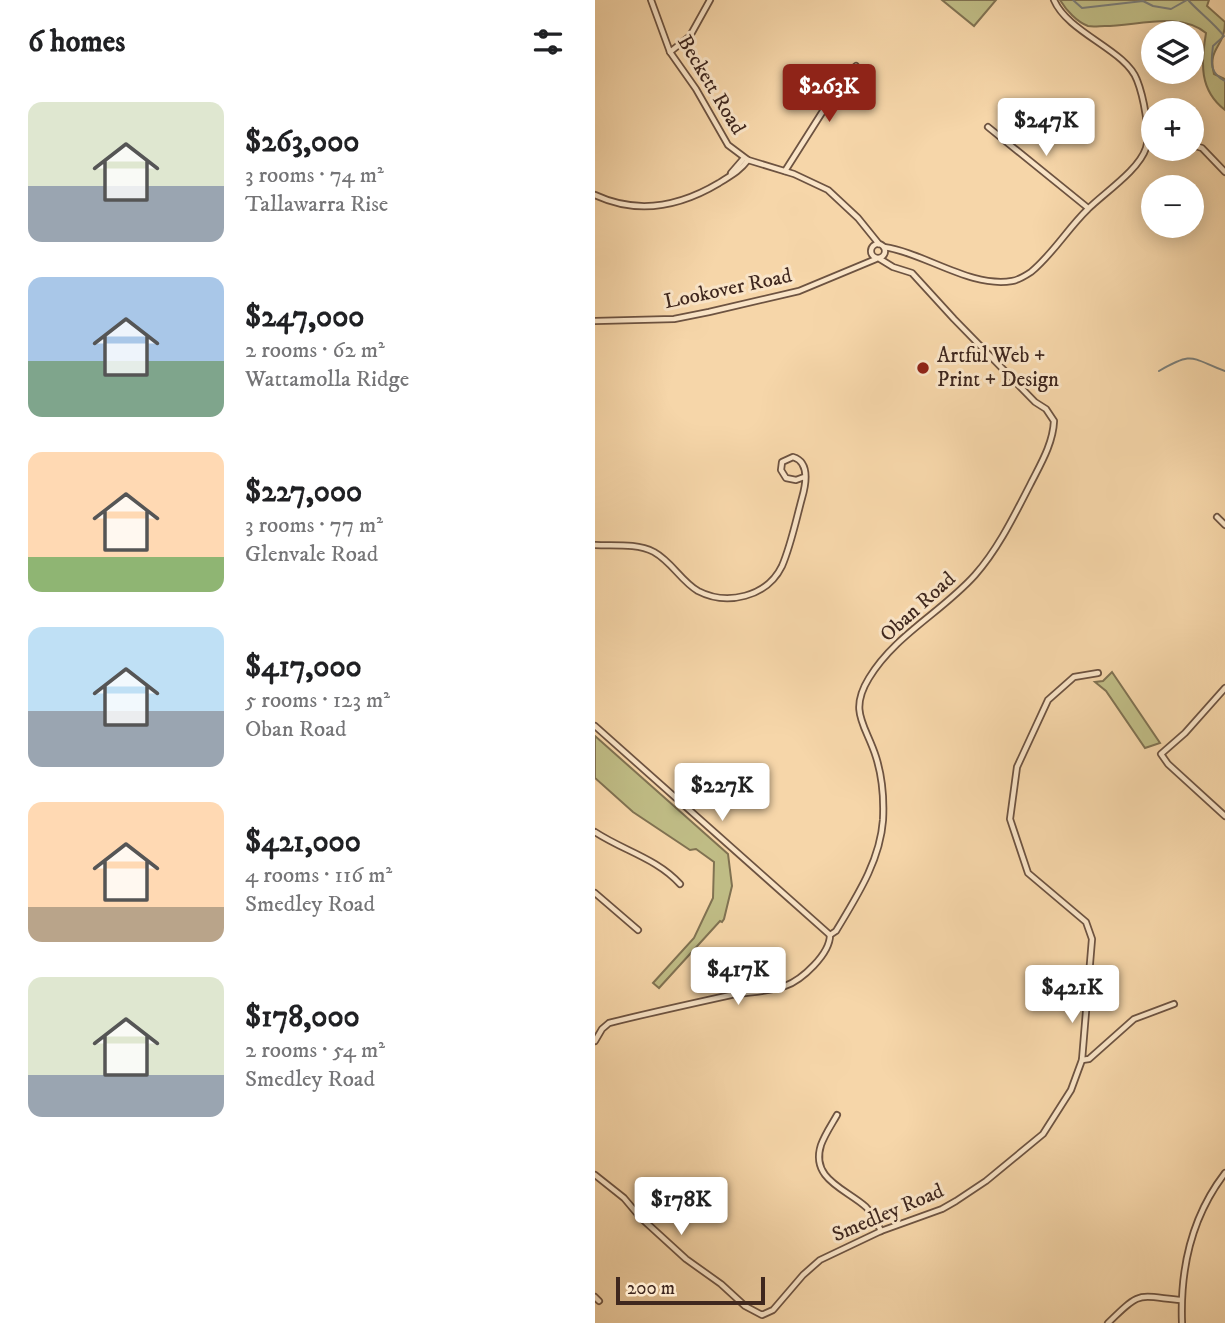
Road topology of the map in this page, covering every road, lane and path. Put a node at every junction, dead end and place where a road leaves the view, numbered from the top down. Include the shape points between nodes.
1 (651, 0) edge
2 (710, 0) edge
3 (1054, 0) edge
4 (670, 52) junction
5 (856, 66) dead end
6 (1142, 98) edge
7 (988, 127) dead end
8 (1204, 150) edge
9 (1141, 158) edge
10 (746, 159) junction
11 (785, 171) junction
12 (1225, 172) edge
13 (595, 195) edge
14 (1088, 208) junction
15 (879, 246) junction
16 (893, 249) junction
17 (879, 256) junction
18 (595, 321) edge
19 (804, 477) junction
20 (1217, 517) dead end
21 (1225, 525) edge
22 (595, 545) edge
23 (1098, 673) dead end
24 (1225, 688) edge
25 (595, 726) edge
26 (1225, 816) edge
27 (595, 832) edge
28 (680, 884) dead end
29 (595, 893) edge
30 (638, 930) dead end
31 (830, 935) junction
32 (1174, 1004) dead end
33 (595, 1041) edge
34 (1081, 1060) junction
35 (837, 1115) dead end
36 (1225, 1173) edge
37 (595, 1175) edge
38 (881, 1231) junction
39 (1181, 1300) junction
40 (1108, 1323) edge
41 (1182, 1323) edge

1 - 4 street, Beckett Road
2 - 4 street via 690,36
3 - 6 street via 1066,19 1127,66
4 - 10 street, Beckett Road via 725,141
5 - 11 street
7 - 14 street
8 - 12 street
9 - 14 street
10 - 11 street, Beckett Road
10 - 13 street via 741,170 695,196 658,206 624,205
11 - 15 street, Beckett Road via 828,190
14 - 16 street via 1032,271 1014,281 976,278
15 - 16 street
15 - 17 street
15 - 17 street, Beckett Road
16 - 17 street
17 - 18 street, Lookover Road via 799,291 699,314
17 - 31 street, Oban Road via 890,266 912,273 1046,409 1054,430 995,550 939,610 902,638 869,677 858,701 858,715 877,758 883,821 878,852
19 - 19 street via 786,478 782,462 799,459
19 - 22 street via 805,489 782,566 747,596 713,598 689,585 652,551
20 - 21 street
23 - 34 street, Smedley Road via 1074,677 1048,701 1017,767 1010,819 1028,873 1086,922 1091,939
24 - 26 street via 1161,754
25 - 31 street
27 - 28 street via 648,858
29 - 30 street
31 - 33 street, Oban Road via 821,956 785,986 609,1023
32 - 34 street via 1134,1019 1089,1059
34 - 38 street, Smedley Road via 1071,1090 1043,1134 956,1201
35 - 38 street via 820,1147 823,1171 834,1186 865,1206
36 - 39 street via 1194,1231
37 - 38 street, Smedley Road via 686,1259 745,1307 762,1315 773,1310 811,1266
39 - 40 street via 1142,1296
39 - 41 street

